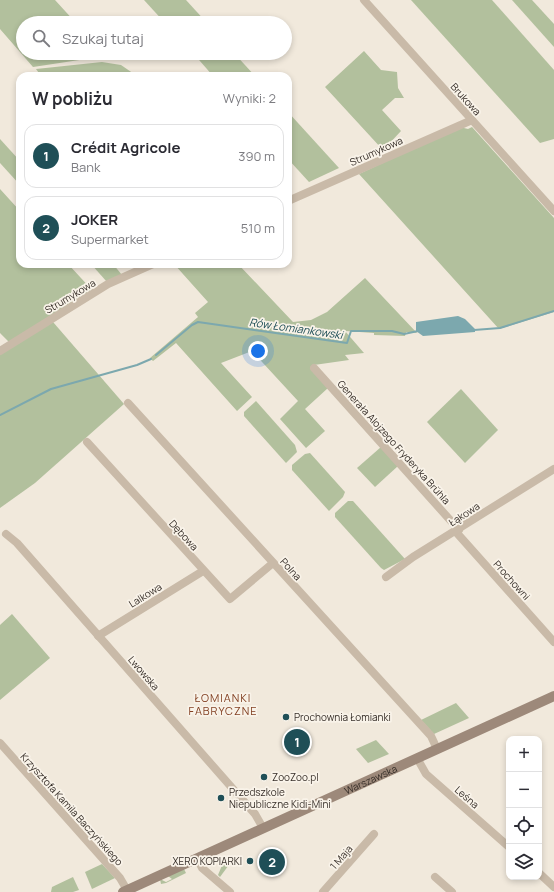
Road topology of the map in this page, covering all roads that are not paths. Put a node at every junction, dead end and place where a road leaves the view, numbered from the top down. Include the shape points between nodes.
1 (364, 0) edge
2 (472, 120) junction
3 (292, 199) edge
4 (554, 211) edge
5 (144, 268) edge
6 (0, 351) edge
7 (314, 368) dead end
8 (128, 403) dead end
9 (87, 442) dead end
10 (554, 469) edge
11 (457, 531) junction
12 (6, 534) dead end
13 (273, 563) junction
14 (203, 571) junction
15 (386, 577) dead end
16 (98, 636) junction
17 (554, 642) edge
18 (554, 696) edge
19 (0, 743) edge
20 (438, 749) junction
21 (417, 758) junction
22 (263, 828) junction
23 (374, 834) dead end
24 (506, 844) edge
25 (197, 858) junction
26 (542, 876) edge
27 (435, 877) dead end
28 (554, 887) edge
29 (125, 891) edge
30 (230, 892) edge
31 (322, 892) edge
32 (452, 892) edge

1 - 2 street, Brukowa
2 - 3 street, Strumykowa
2 - 4 street, Brukowa
5 - 6 street, Strumykowa via 108,284
7 - 11 street, Generała Alojzego Fryderyka Brühla
8 - 13 street, Polna
9 - 14 street, Dębowa
10 - 11 street, Łąkowa
11 - 15 street, Łąkowa
11 - 17 street, Prochowni
12 - 16 street, Lwowska via 17,543
13 - 14 street, Dębowa via 230,599
13 - 20 street, Polna via 431,736
14 - 16 street, Lalkowa
16 - 22 street, Lwowska via 255,814
18 - 20 street, Warszawska
19 - 29 street, Krzysztofa Kamila Baczyńskiego via 120,878
20 - 21 street, Warszawska
21 - 22 street, Warszawska
21 - 24 street, Leśna via 425,773
22 - 25 street, Warszawska
23 - 31 street, 1 Maja
25 - 29 street, Warszawska
25 - 30 street via 202,868
26 - 28 street
27 - 32 street

